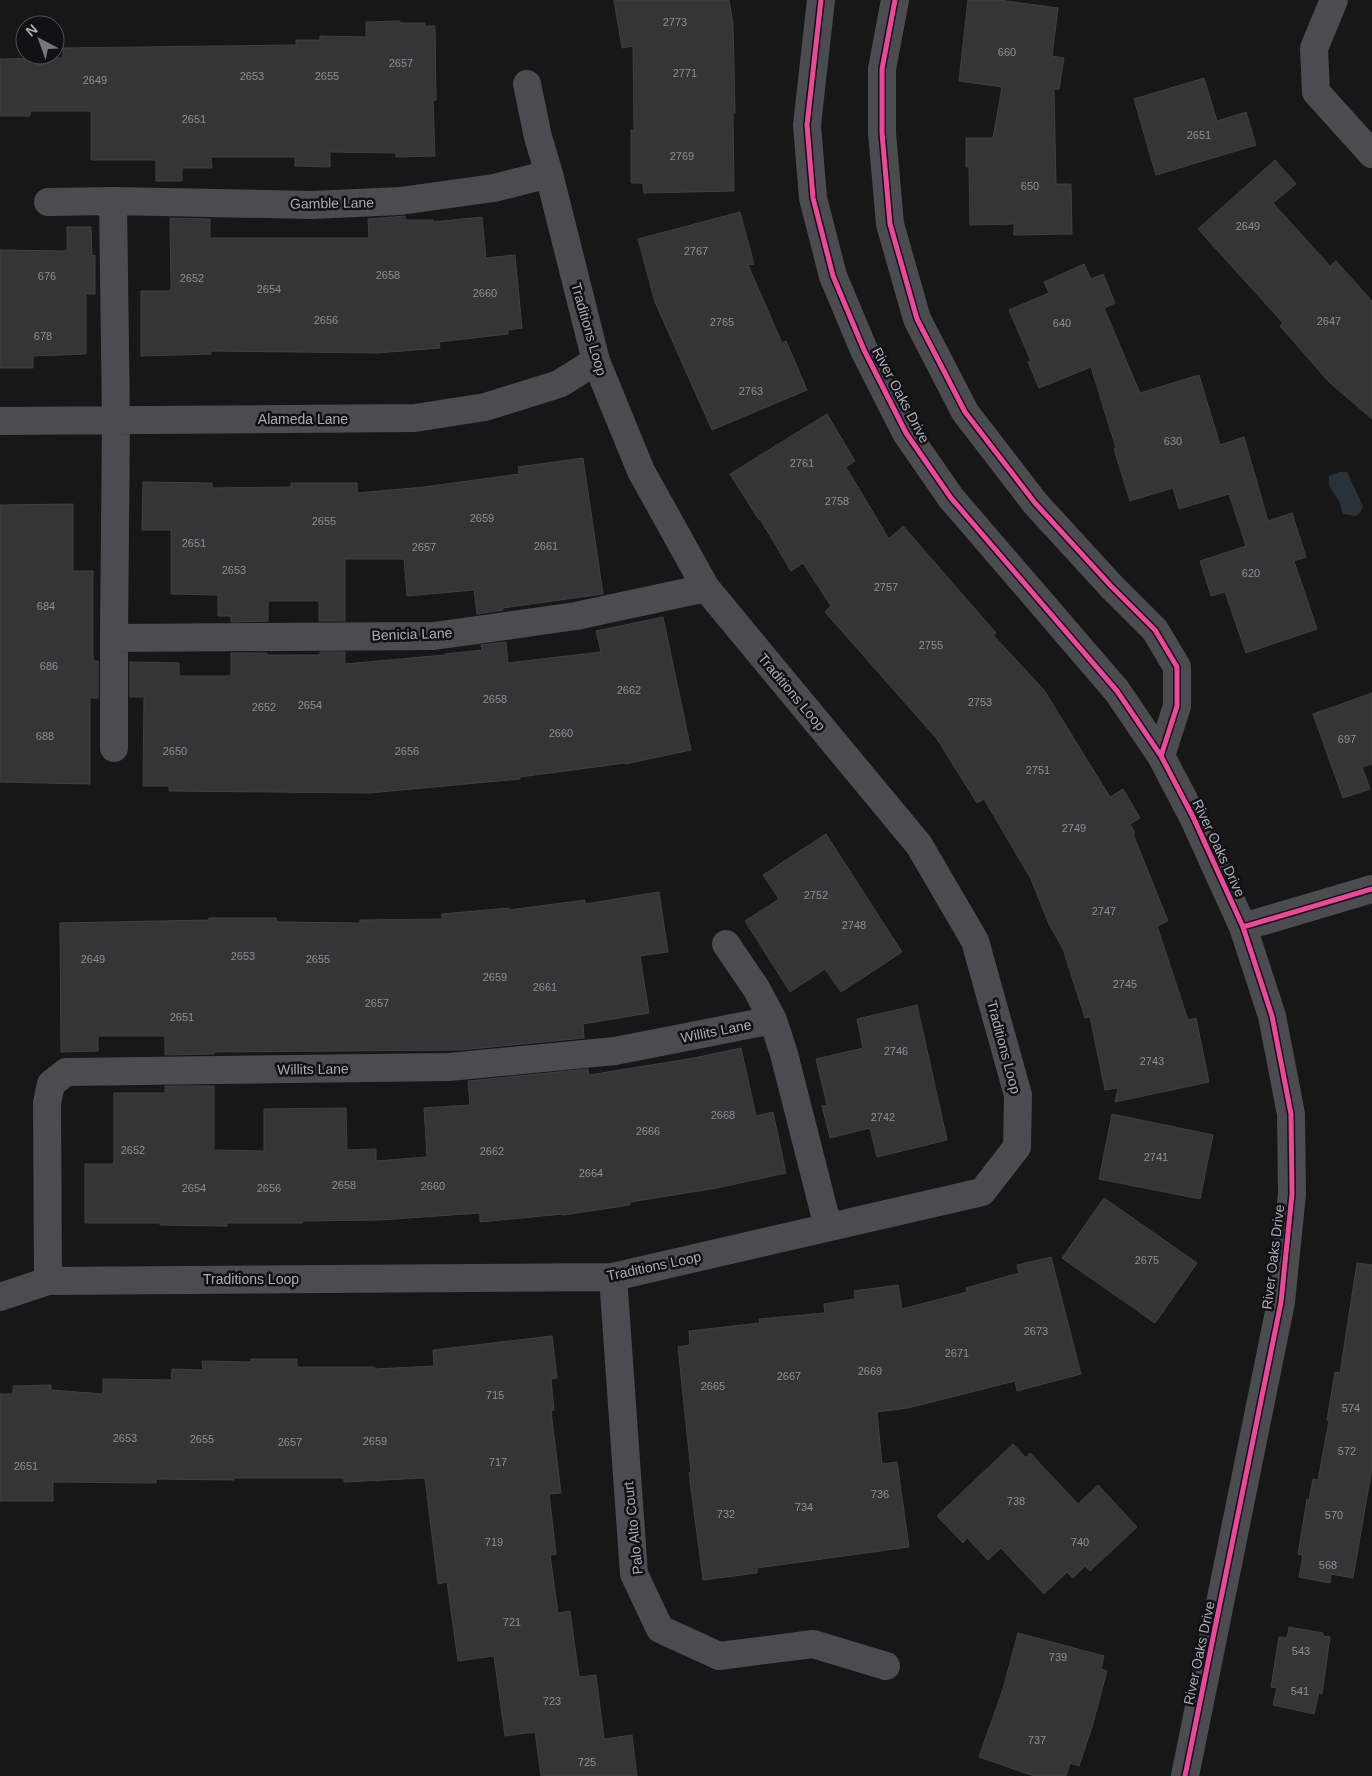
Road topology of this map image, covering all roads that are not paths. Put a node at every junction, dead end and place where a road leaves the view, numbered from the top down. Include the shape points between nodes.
1 (821, 0) edge
2 (894, 0) edge
3 (1334, 0) edge
4 (526, 84) dead end
5 (1372, 154) edge
6 (549, 174) junction
7 (113, 201) junction
8 (48, 202) dead end
9 (596, 361) junction
10 (116, 420) junction
11 (0, 421) edge
12 (706, 588) junction
13 (114, 638) junction
14 (114, 748) dead end
15 (1160, 756) junction
16 (1372, 889) edge
17 (1244, 927) junction
18 (726, 944) dead end
19 (773, 1020) junction
20 (828, 1227) junction
21 (613, 1277) junction
22 (48, 1281) junction
23 (0, 1297) edge
24 (886, 1666) dead end
25 (1185, 1776) edge

1 - 15 street, River Oaks Drive via 807,125 813,198 833,276 864,350 906,433 952,498 1117,691
2 - 15 street via 882,69 882,132 890,224 917,320 965,412 1035,503 1154,630 1177,666 1177,706
3 - 5 street via 1314,48 1316,92
4 - 6 street, Traditions Loop
6 - 7 street, Gamble Lane via 494,188 400,201 312,205
6 - 9 street, Traditions Loop
7 - 8 street, Gamble Lane
7 - 10 street
9 - 10 street, Alameda Lane via 559,384 485,407 415,418
9 - 12 street, Traditions Loop via 641,471
10 - 11 street, Alameda Lane
10 - 13 street
12 - 13 street, Benicia Lane via 576,616 434,636
12 - 20 street, Traditions Loop via 919,845 975,941 1018,1094 1017,1147 982,1192
13 - 14 street
15 - 17 street, River Oaks Drive via 1193,816
16 - 17 street
17 - 25 street, River Oaks Drive via 1272,1016 1291,1114 1292,1194 1281,1302
18 - 19 street, Willits Lane
19 - 20 street, Willits Lane
19 - 22 street, Willits Lane via 615,1051 449,1067 66,1072 51,1084 47,1103
20 - 21 street, Traditions Loop
21 - 22 street, Traditions Loop
21 - 24 street, Palo Alto Court via 634,1574 660,1628 719,1656 813,1644
22 - 23 street, Traditions Loop

